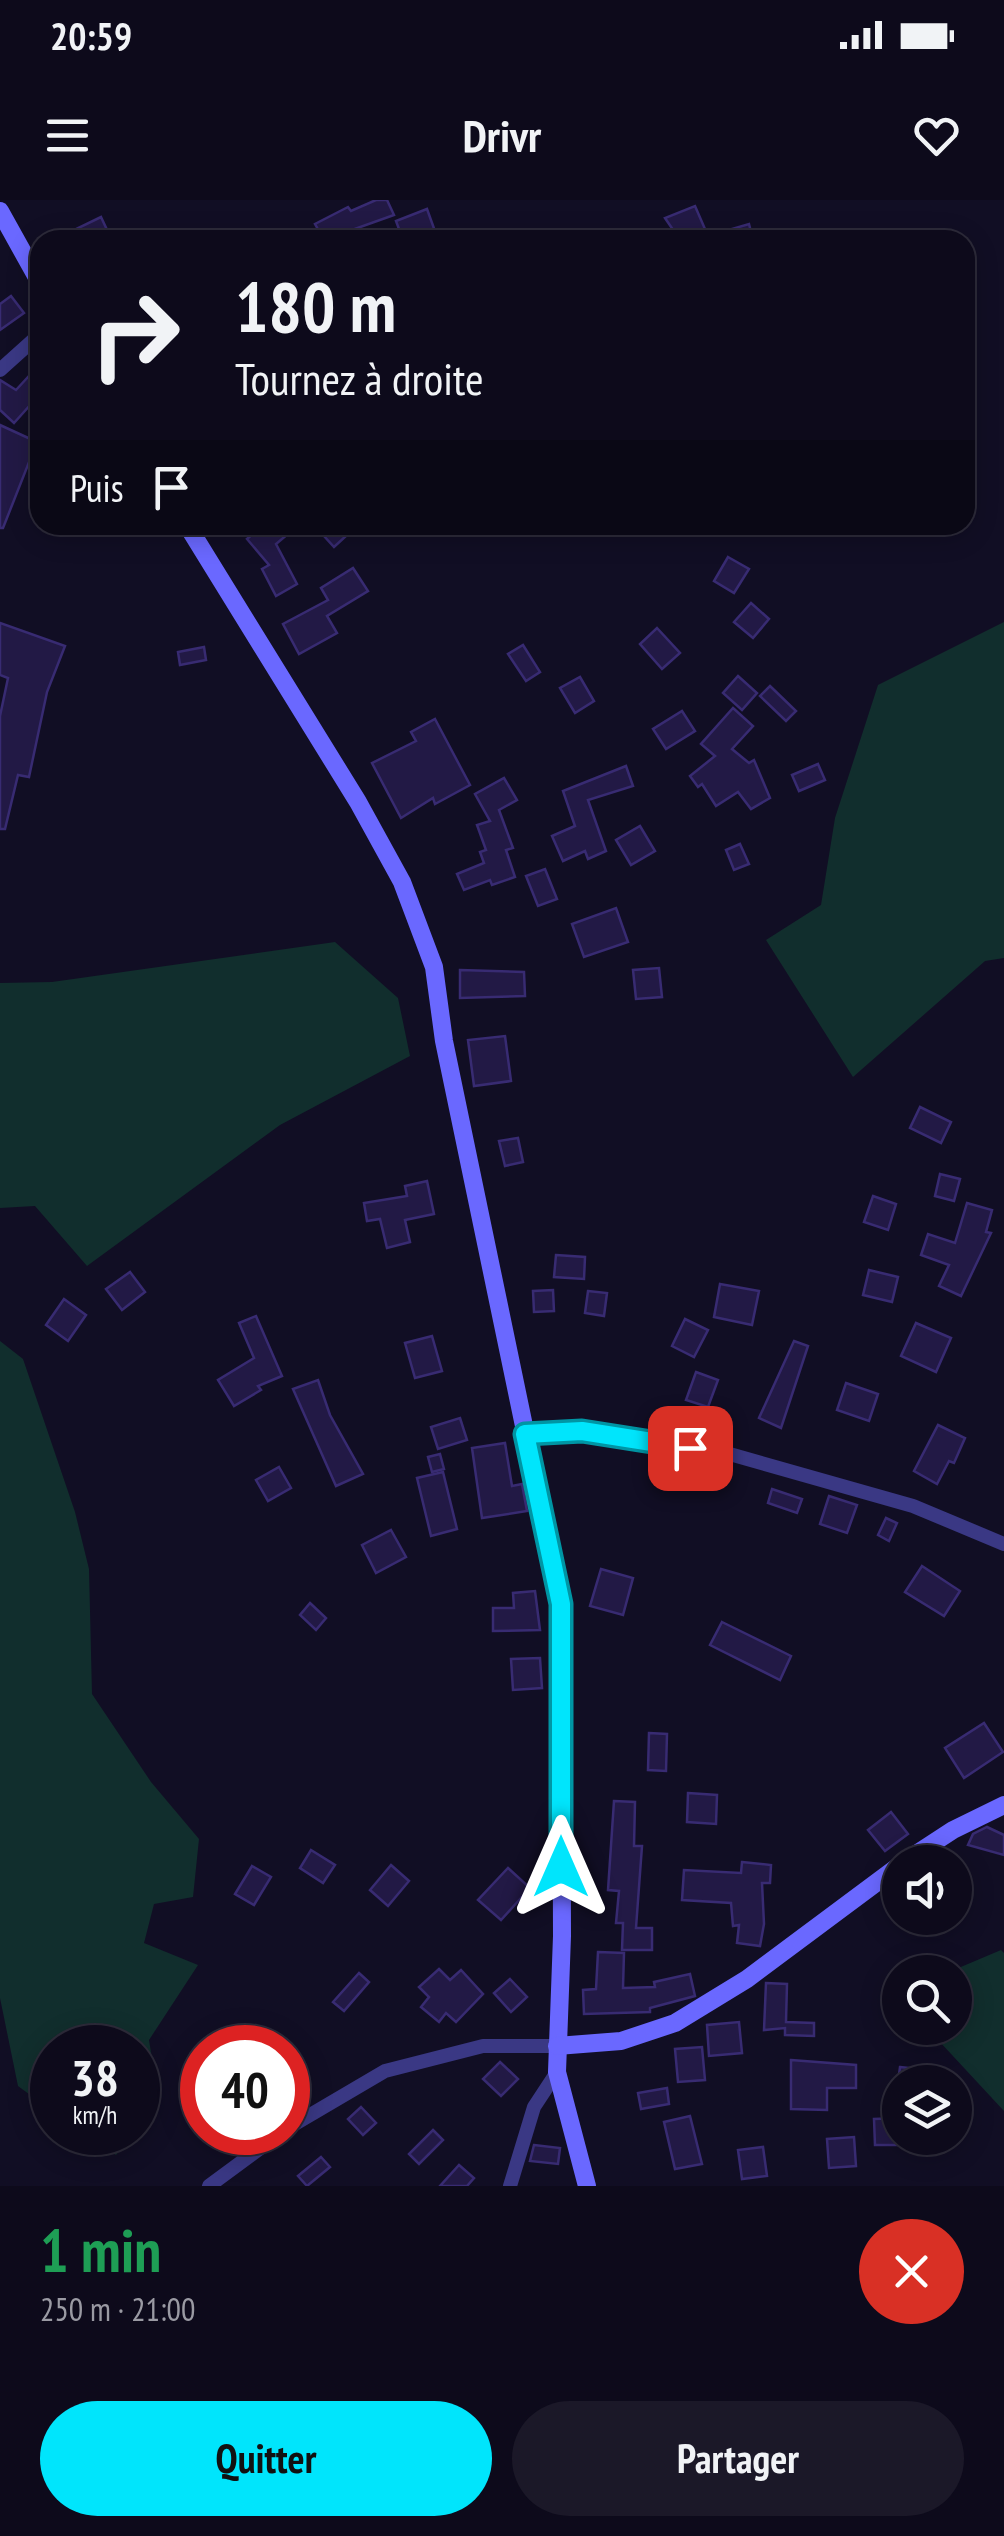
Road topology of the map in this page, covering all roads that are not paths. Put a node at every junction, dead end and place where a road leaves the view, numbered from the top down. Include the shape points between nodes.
1 (0, 211) edge
2 (30, 265) edge
3 (30, 343) edge
4 (0, 370) edge
5 (193, 535) edge
6 (525, 1434) junction
7 (1004, 1544) edge
8 (1004, 1805) edge
9 (930, 1845) edge
10 (882, 1879) edge
11 (557, 2046) junction
12 (557, 2072) junction
13 (310, 2115) edge
14 (251, 2155) edge
15 (209, 2186) edge
16 (510, 2186) edge
17 (587, 2186) edge

1 - 2 street
3 - 4 street
5 - 6 street via 358,802 409,899 434,967
6 - 7 street via 582,1431 712,1449 912,1506
6 - 11 street via 561,1604
8 - 9 street
10 - 11 street via 676,2024 620,2041
11 - 12 street
11 - 13 street via 483,2046 385,2071
12 - 16 street via 534,2107
12 - 17 street
14 - 15 street

